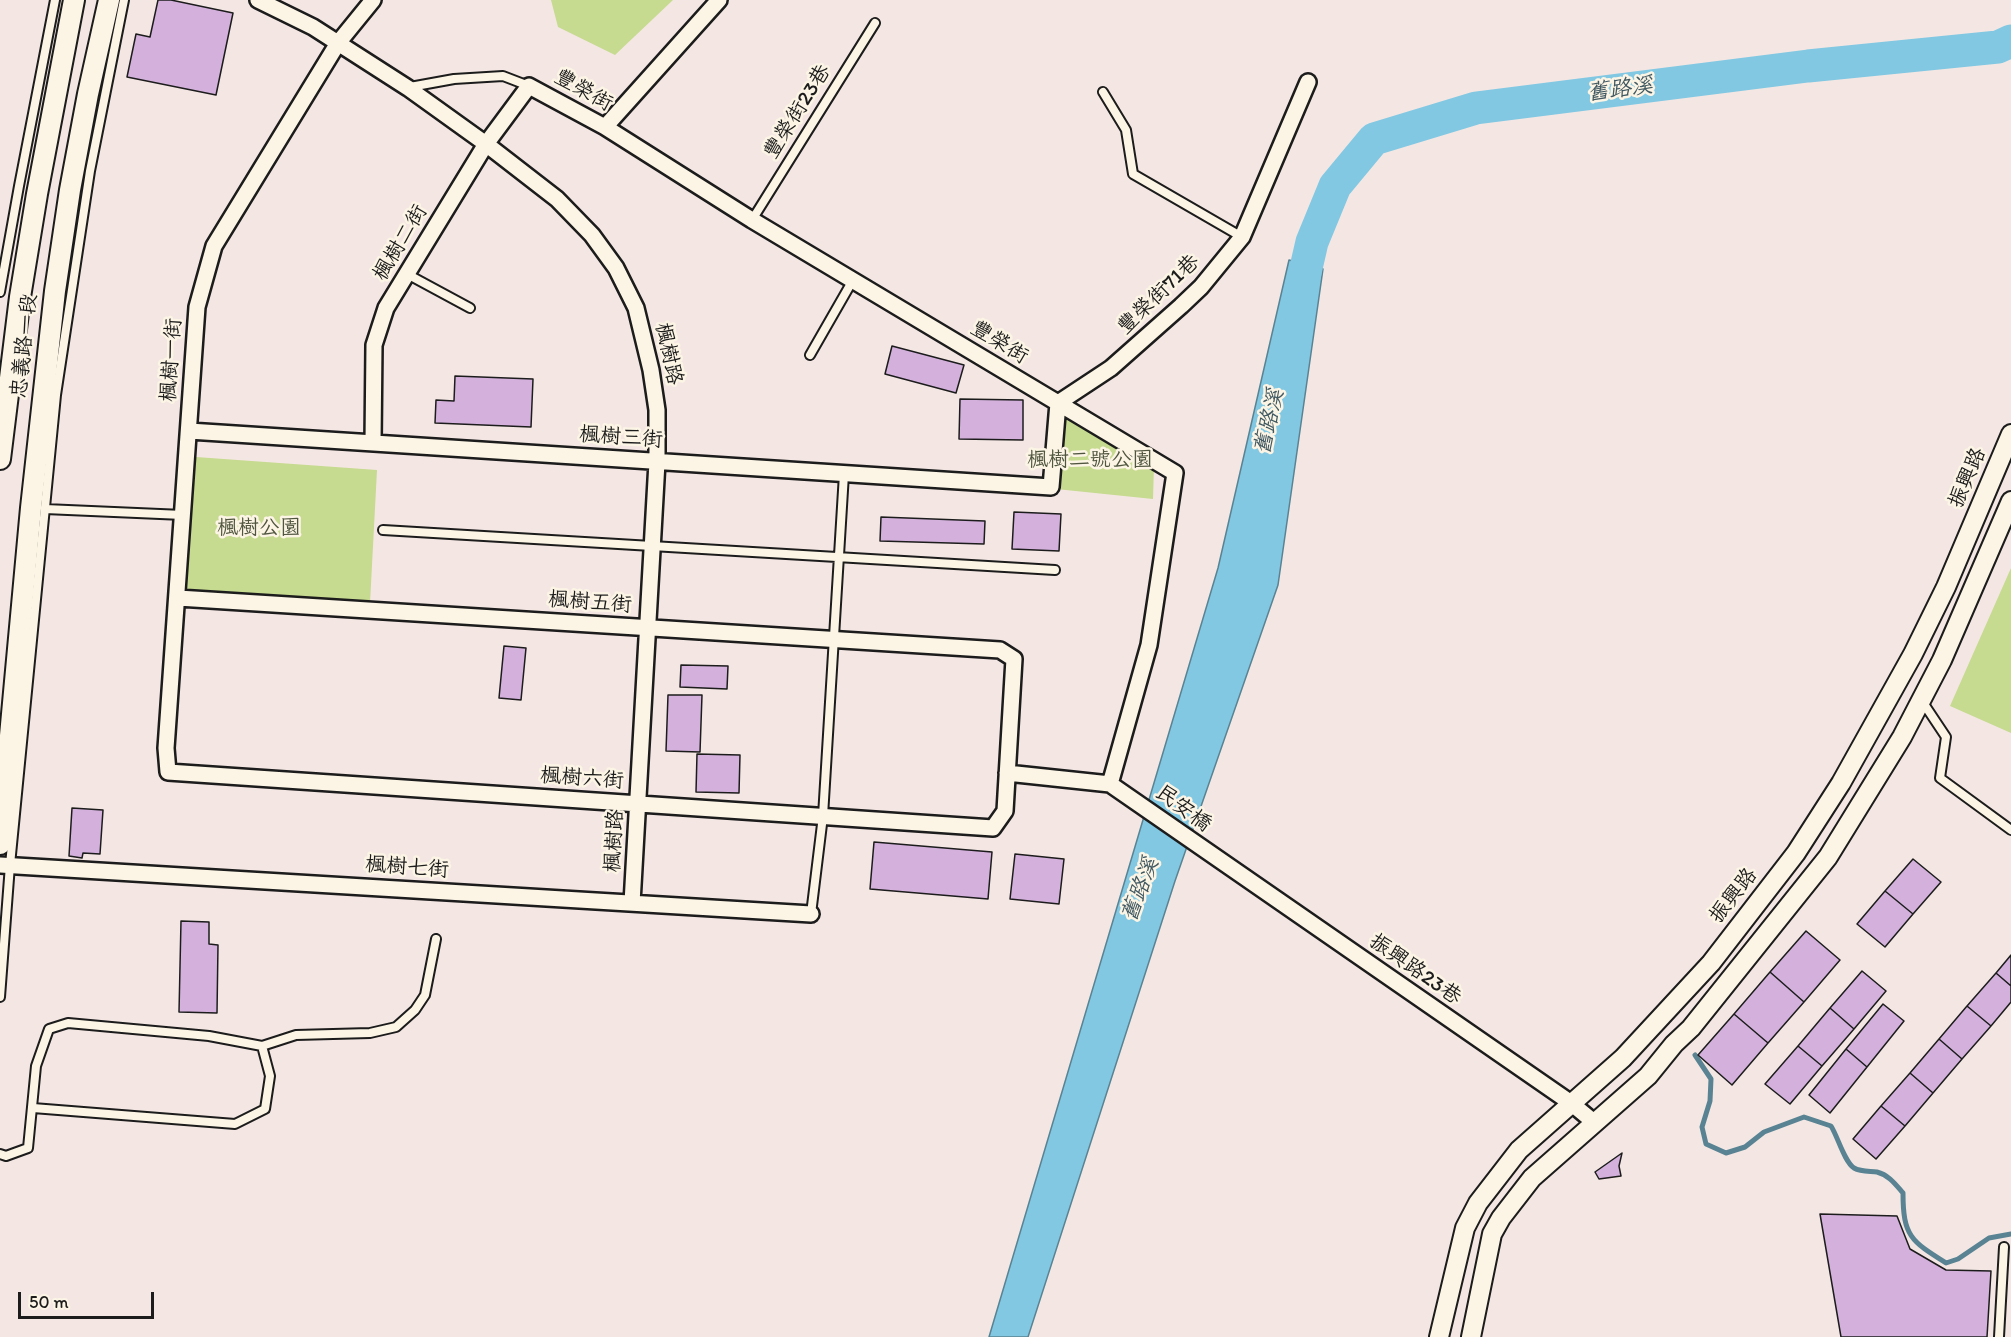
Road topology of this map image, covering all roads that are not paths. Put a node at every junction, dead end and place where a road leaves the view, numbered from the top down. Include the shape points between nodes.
1 (55, 0) edge
2 (74, 0) edge
3 (109, 0) edge
4 (124, 0) edge
5 (258, 0) edge
6 (373, 0) edge
7 (719, 0) edge
8 (875, 23) dead end
9 (338, 43) junction
10 (1308, 82) dead end
11 (529, 86) junction
12 (408, 87) junction
13 (1103, 92) dead end
14 (605, 127) junction
15 (486, 144) junction
16 (752, 220) junction
17 (1242, 237) junction
18 (407, 274) junction
19 (853, 280) junction
20 (0, 292) edge
21 (470, 308) dead end
22 (810, 354) dead end
23 (1058, 403) junction
24 (189, 431) junction
25 (2011, 434) edge
26 (373, 443) junction
27 (0, 459) edge
28 (657, 462) junction
29 (844, 474) junction
30 (2011, 501) edge
31 (45, 509) junction
32 (183, 514) junction
33 (383, 530) dead end
34 (652, 547) junction
35 (838, 558) junction
36 (1055, 570) dead end
37 (178, 598) junction
38 (648, 628) junction
39 (833, 639) junction
40 (1922, 700) junction
41 (168, 772) joint
42 (1007, 773) junction
43 (1110, 784) junction
44 (638, 804) junction
45 (822, 816) junction
46 (2011, 830) edge
47 (0, 844) edge
48 (1210, 855) joint
49 (5, 865) edge
50 (632, 903) junction
51 (811, 914) joint
52 (436, 939) dead end
53 (0, 997) edge
54 (262, 1046) junction
55 (1571, 1103) junction
56 (33, 1108) junction
57 (1595, 1123) junction
58 (0, 1154) edge
59 (2004, 1247) dead end
60 (1439, 1337) edge
61 (1471, 1337) edge
62 (1999, 1337) edge

1 - 20 lane, 忠義路一段
2 - 27 main road, 忠義路一段 via 22,286
3 - 47 main road, 忠義路一段 via 84,115 55,291 31,501
4 - 31 lane, 忠義路一段 via 80,233 56,394
5 - 9 street, 楓樹路
6 - 9 street, 楓樹一街
7 - 14 street
8 - 16 lane, 豐榮街23巷
9 - 12 street, 楓樹路
9 - 24 street, 楓樹一街 via 214,246 197,307
10 - 17 street, 豐榮街71巷
11 - 12 lane via 503,76
11 - 14 street, 豐榮街
11 - 15 street, 楓樹二街
12 - 15 street, 楓樹路
13 - 17 lane via 1126,130 1133,174
14 - 16 street, 豐榮街
15 - 18 street, 楓樹二街
15 - 28 street, 楓樹路 via 557,199 592,234 616,268 636,308 651,370 657,410
16 - 19 street, 豐榮街
17 - 23 street, 豐榮街71巷 via 1202,287 1181,306 1111,368
18 - 21 lane
18 - 26 street, 楓樹二街 via 386,308 374,345
19 - 22 lane
19 - 23 street, 豐榮街
23 - 29 street, 楓樹三街 via 1051,487
23 - 43 street, 豐榮街 via 1176,473 1149,645
24 - 26 street, 楓樹三街
24 - 32 street, 楓樹一街
25 - 55 street, 振興路 via 1913,654 1841,783 1796,853 1711,963 1623,1058
26 - 28 street, 楓樹三街
28 - 29 street, 楓樹三街
28 - 34 street, 楓樹路
29 - 35 lane
30 - 40 street
31 - 32 lane
31 - 49 lane, 忠義路一段
32 - 37 street, 楓樹一街
33 - 34 lane
34 - 35 lane
34 - 38 street, 楓樹路
35 - 36 lane
35 - 39 lane
37 - 38 street, 楓樹五街
37 - 41 street, 楓樹一街 via 166,748
38 - 39 street, 楓樹五街
38 - 44 street, 楓樹路
39 - 42 street, 楓樹五街 via 1000,650 1014,659
39 - 45 lane
40 - 46 lane via 1946,737 1940,778
40 - 57 street via 1828,857 1691,1028 1648,1076
41 - 44 street, 楓樹六街
42 - 43 street
42 - 45 street, 楓樹六街 via 1005,811 993,828
43 - 48 street, 民安橋
44 - 45 street, 楓樹六街
44 - 50 street, 楓樹路
45 - 51 lane
48 - 55 street, 振興路23巷
49 - 50 street, 楓樹七街
49 - 53 lane
50 - 51 street, 楓樹七街
52 - 54 lane via 425,995 396,1027 296,1035
54 - 56 lane via 209,1036 68,1023 50,1029 36,1066
54 - 56 lane via 270,1076 265,1109 235,1124
55 - 57 street, 振興路23巷
55 - 60 street, 振興路 via 1518,1150 1478,1203 1465,1228
56 - 58 lane via 28,1148 6,1156
57 - 61 street via 1532,1178 1501,1218 1492,1234
59 - 62 lane

